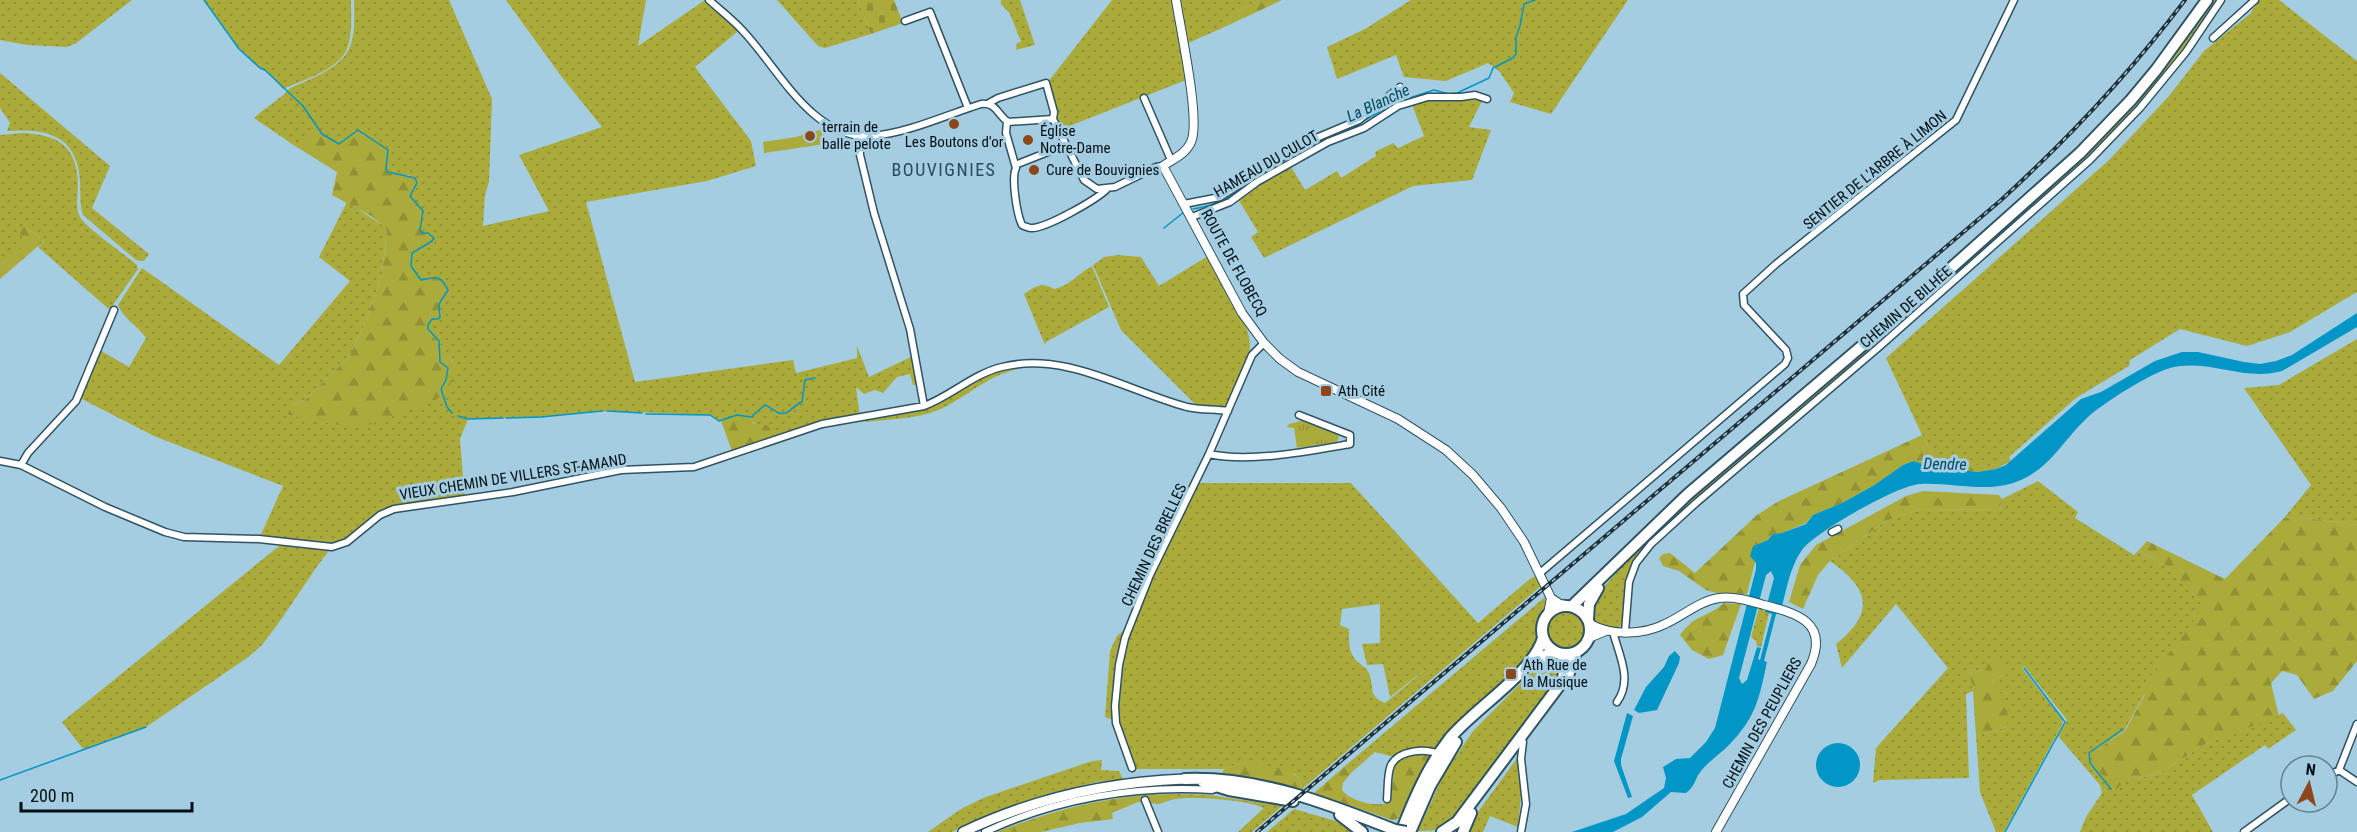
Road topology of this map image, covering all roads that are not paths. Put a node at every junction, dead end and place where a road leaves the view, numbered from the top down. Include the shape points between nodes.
1 (709, 0) edge
2 (1176, 0) edge
3 (2014, 0) edge
4 (2207, 0) edge
5 (2222, 0) edge
6 (2255, 0) edge
7 (905, 21) dead end
8 (2213, 38) dead end
9 (1400, 87) dead end
10 (1144, 98) dead end
11 (1487, 99) dead end
12 (989, 103) junction
13 (968, 108) junction
14 (1053, 119) junction
15 (1007, 121) junction
16 (859, 135) junction
17 (1053, 150) dead end
18 (1172, 160) junction
19 (1016, 165) junction
20 (1163, 166) junction
21 (1107, 189) junction
22 (1188, 210) junction
23 (114, 310) dead end
24 (1264, 343) junction
25 (924, 406) junction
26 (1228, 411) junction
27 (1299, 415) dead end
28 (1209, 454) junction
29 (0, 461) edge
30 (21, 465) junction
31 (1540, 573) junction
32 (1606, 575) junction
33 (1551, 598) junction
34 (1569, 606) junction
35 (1548, 614) junction
36 (1589, 622) junction
37 (1609, 632) junction
38 (1625, 632) junction
39 (1543, 638) junction
40 (1590, 638) junction
41 (1559, 653) junction
42 (1576, 653) junction
43 (1617, 702) dead end
44 (2357, 724) edge
45 (1523, 742) junction
46 (1439, 754) junction
47 (1132, 768) dead end
48 (2339, 768) edge
49 (2339, 771) edge
50 (1185, 780) junction
51 (2357, 782) edge
52 (1219, 787) junction
53 (1387, 799) dead end
54 (1145, 800) dead end
55 (2279, 807) edge
56 (1340, 815) junction
57 (963, 832) edge
58 (985, 832) edge
59 (1158, 832) edge
60 (1362, 832) edge
61 (1383, 832) edge
62 (1402, 832) edge
63 (1442, 832) edge
64 (1463, 832) edge
65 (1521, 832) edge
66 (1716, 832) edge
67 (2244, 832) edge

1 - 16 street via 742,30 816,118 837,131
2 - 18 street via 1194,131 1187,149
3 - 31 street, SENTIER DE L'ARBRE À LIMON via 1956,120 1748,288 1742,297 1744,305 1786,350 1785,364
4 - 32 highway via 2156,70 2080,153 1886,326 1688,494
5 - 38 street, CHEMIN DE BILHÉE via 2140,108 2090,160 1651,544 1636,563 1629,582
6 - 8 street
7 - 13 street via 930,12
9 - 22 street via 1359,120 1302,144 1220,197
10 - 18 street
11 - 22 street, HAMEAU DU CULOT via 1474,95 1428,97 1398,106 1364,128 1312,150 1230,202
12 - 13 street
12 - 14 street via 1046,83
12 - 15 street
13 - 16 street via 896,131
14 - 15 street
14 - 21 street via 1084,180 1097,189
15 - 19 street via 1006,133
16 - 25 street via 874,213 910,329
17 - 19 street
18 - 20 street
19 - 21 street via 1019,219 1022,225 1032,228 1089,203
20 - 21 street
20 - 22 street, ROUTE DE FLOBECQ
22 - 24 street, ROUTE DE FLOBECQ via 1242,313
23 - 30 street via 76,401
24 - 26 street, CHEMIN DES BRELLES via 1252,355
24 - 31 street, ROUTE DE FLOBECQ via 1298,372 1398,419 1446,450 1473,475 1513,524
25 - 26 street, VIEUX CHEMIN DE VILLERS ST-AMAND via 994,369 1043,364 1072,368 1184,406
25 - 30 street, VIEUX CHEMIN DE VILLERS ST-AMAND via 822,424 694,467 621,470 513,492 394,509 380,515 344,544 332,547 259,539 179,537 105,507
26 - 28 street, CHEMIN DES BRELLES
27 - 28 street via 1350,435 1350,444 1291,454
28 - 47 street, CHEMIN DES BRELLES via 1150,575 1121,655 1116,723
29 - 30 street, VIEUX CHEMIN DE VILLERS ST-AMAND
31 - 33 street, ROUTE DE FLOBECQ
32 - 34 highway
32 - 36 highway via 1592,597
33 - 34 street
33 - 35 street
34 - 35 highway
34 - 36 highway via 1581,611
35 - 39 highway via 1542,628
36 - 37 street, CHEMIN DES PEUPLIERS
36 - 40 highway
37 - 38 street, CHEMIN DES PEUPLIERS
37 - 40 street, CHEMIN DES PEUPLIERS
37 - 43 street via 1625,675 1624,692
38 - 66 street, CHEMIN DES PEUPLIERS via 1657,627 1706,602 1726,597 1795,613 1813,632 1814,656
39 - 41 highway via 1548,647
39 - 46 highway via 1532,660 1470,716
40 - 42 highway
41 - 42 highway
41 - 62 highway via 1549,654 1536,663 1473,721 1439,768
41 - 63 highway via 1566,665 1562,682 1457,822
42 - 45 highway via 1566,683
44 - 48 street
45 - 64 highway via 1468,817
45 - 65 street via 1526,804
46 - 53 street via 1425,750 1397,758 1391,765
46 - 62 highway via 1415,797
49 - 51 street
50 - 52 highway
50 - 57 main road via 1116,784 1071,793
50 - 62 highway via 1224,780 1270,788
52 - 56 highway
52 - 58 street via 1118,793 1056,807
54 - 59 street
55 - 67 street
56 - 60 highway
56 - 61 highway

